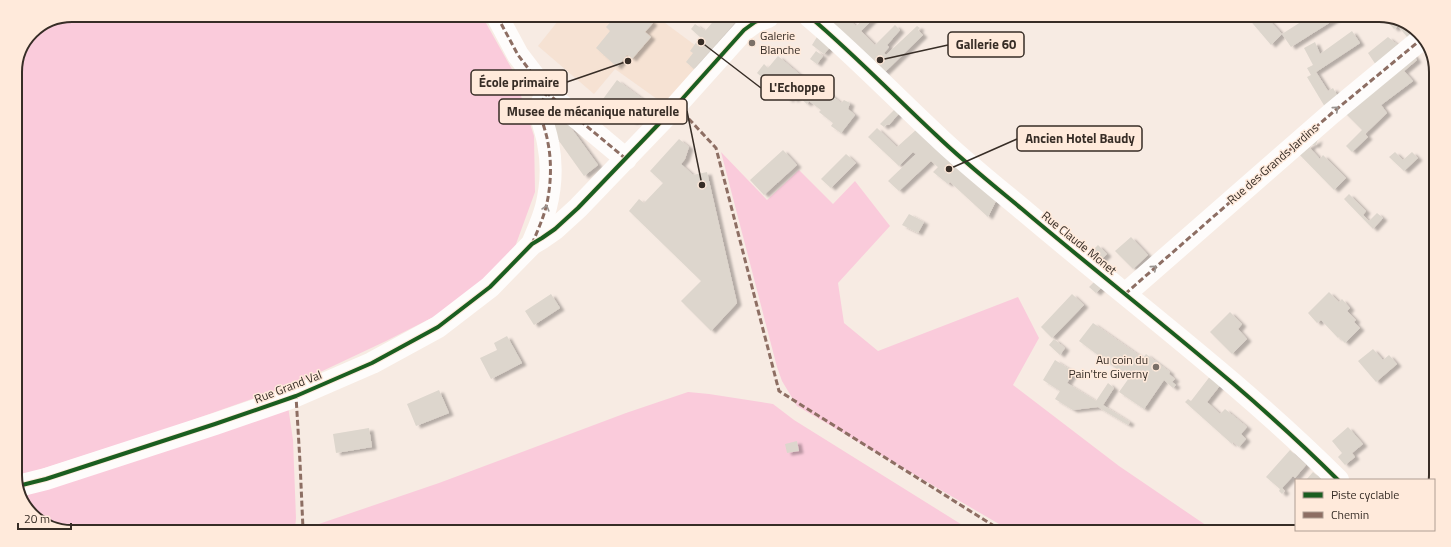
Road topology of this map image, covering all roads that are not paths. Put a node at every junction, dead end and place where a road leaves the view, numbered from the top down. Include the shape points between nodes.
1 (500, 22) edge
2 (755, 22) edge
3 (816, 22) edge
4 (1419, 42) edge
5 (547, 93) junction
6 (626, 159) junction
7 (532, 244) junction
8 (1125, 294) junction
9 (1337, 479) edge
10 (23, 485) edge

1 - 5 street via 518,55
2 - 6 street via 744,30
3 - 8 street, Rue Claude Monet via 938,137
8 -> 4 street, Rue des Grands Jardins via 1326,118
5 - 6 street
7 -> 5 street via 546,208 550,189 549,143 540,107
6 - 7 street via 555,229
7 - 10 street, Rue Grand Val via 490,287 438,327 372,364 296,396
8 - 9 street, Rue Claude Monet via 1229,379

